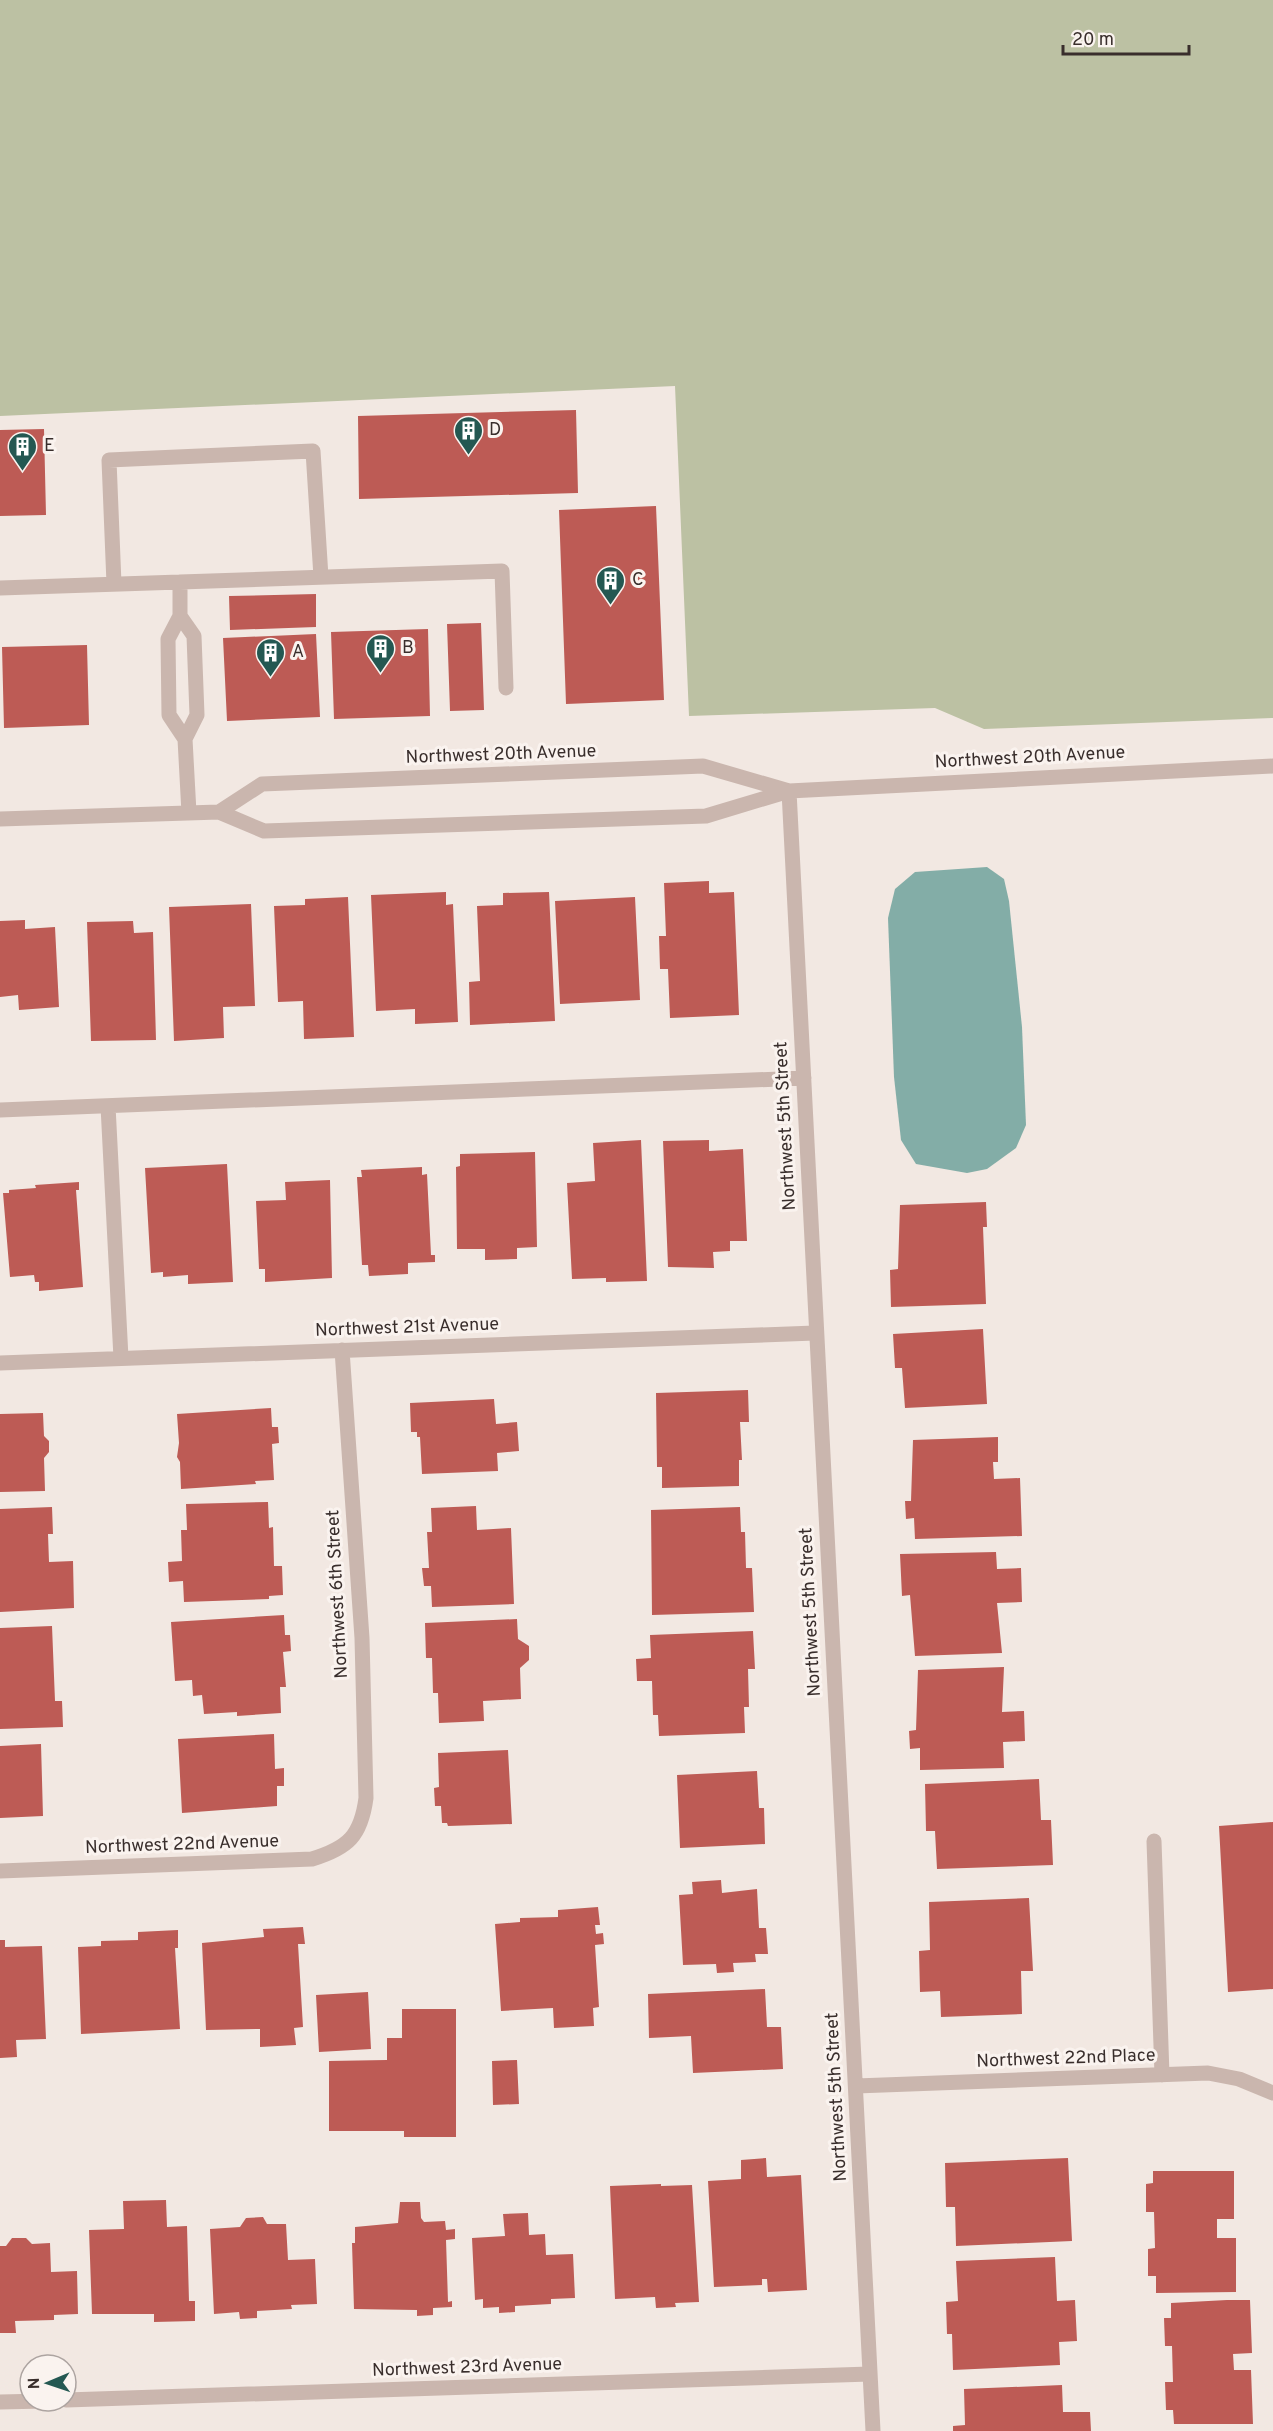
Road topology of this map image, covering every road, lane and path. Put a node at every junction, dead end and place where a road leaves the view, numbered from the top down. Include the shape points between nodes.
1 (321, 577) junction
2 (180, 582) junction
3 (114, 584) junction
4 (0, 588) edge
5 (180, 616) junction
6 (506, 688) dead end
7 (185, 739) junction
8 (1273, 766) edge
9 (789, 791) junction
10 (219, 812) junction
11 (189, 813) junction
12 (0, 819) edge
13 (804, 1078) junction
14 (108, 1106) junction
15 (0, 1110) edge
16 (815, 1333) junction
17 (342, 1350) junction
18 (121, 1358) junction
19 (0, 1363) edge
20 (356, 1833) joint
21 (1154, 1841) dead end
22 (0, 1871) edge
23 (1162, 2075) junction
24 (856, 2086) junction
25 (1273, 2093) edge
26 (870, 2374) junction
27 (78, 2400) edge
28 (18, 2402) edge
29 (0, 2403) edge
30 (873, 2431) edge

1 - 2 street
1 - 3 street via 313,451 109,460
1 - 6 street via 502,571
2 - 3 street
2 - 5 street
3 - 4 street
5 - 7 street via 194,636 197,715
5 - 7 street via 168,639 169,715
7 - 11 street
8 - 9 street, Northwest 20th Avenue
9 - 10 street, Northwest 20th Avenue via 706,816 682,817 264,831
9 - 10 street, Northwest 20th Avenue via 703,766 262,784
9 - 13 street, Northwest 5th Street
10 - 11 street, Northwest 20th Avenue
11 - 12 street, Northwest 20th Avenue
13 - 14 street
13 - 16 street, Northwest 5th Street
14 - 15 street
14 - 18 street
16 - 17 street, Northwest 21st Avenue
16 - 24 street, Northwest 5th Street
17 - 18 street, Northwest 21st Avenue
17 - 20 street, Northwest 6th Street via 362,1638 366,1775 363,1822
18 - 19 street, Northwest 21st Avenue
20 - 22 street, Northwest 22nd Avenue via 335,1852 312,1859
21 - 23 street
23 - 24 street, Northwest 22nd Place
23 - 25 street, Northwest 22nd Place via 1208,2073 1239,2079
24 - 26 street, Northwest 5th Street
26 - 27 street, Northwest 23rd Avenue
26 - 30 street, Northwest 5th Street
28 - 29 street

